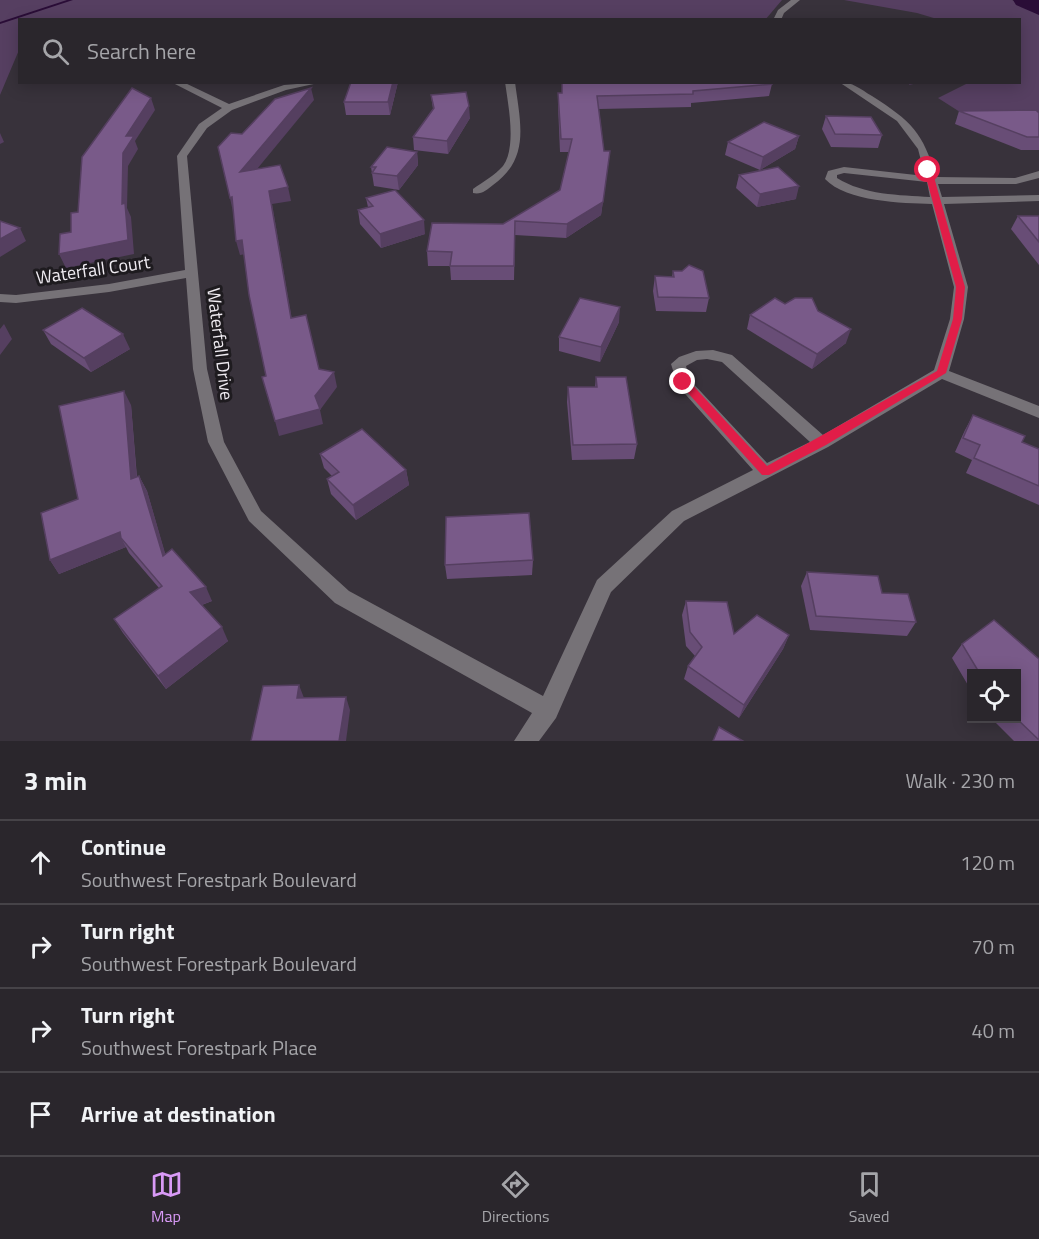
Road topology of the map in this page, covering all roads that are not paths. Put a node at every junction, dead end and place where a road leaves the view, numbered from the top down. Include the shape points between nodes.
1 (796, 0) edge
2 (778, 18) edge
3 (179, 84) edge
4 (308, 84) edge
5 (510, 84) edge
6 (846, 84) edge
7 (229, 108) junction
8 (1039, 174) edge
9 (930, 178) junction
10 (477, 190) dead end
11 (1039, 198) edge
12 (937, 202) junction
13 (192, 273) junction
14 (0, 298) edge
15 (941, 373) junction
16 (1039, 412) edge
17 (822, 443) junction
18 (765, 472) junction
19 (548, 710) junction
20 (525, 741) edge

1 - 2 street
3 - 7 street
4 - 7 street, Waterfall Drive via 284,88
5 - 10 street via 512,161
6 - 9 street via 901,119 923,149
7 - 13 street, Waterfall Drive via 203,126 182,156
8 - 9 street via 1016,181 953,182
9 - 12 street
9 - 12 street via 844,170 832,173 831,179 848,191
11 - 12 street
12 - 15 street via 961,287 957,319
13 - 14 street, Waterfall Court via 109,288
13 - 19 street, Waterfall Drive via 200,369 216,442 255,516 342,597
15 - 16 street
15 - 17 street
17 - 18 street
17 - 18 street via 727,358 706,353 690,356 678,364 683,382
18 - 19 street via 678,516 604,586
19 - 20 street

